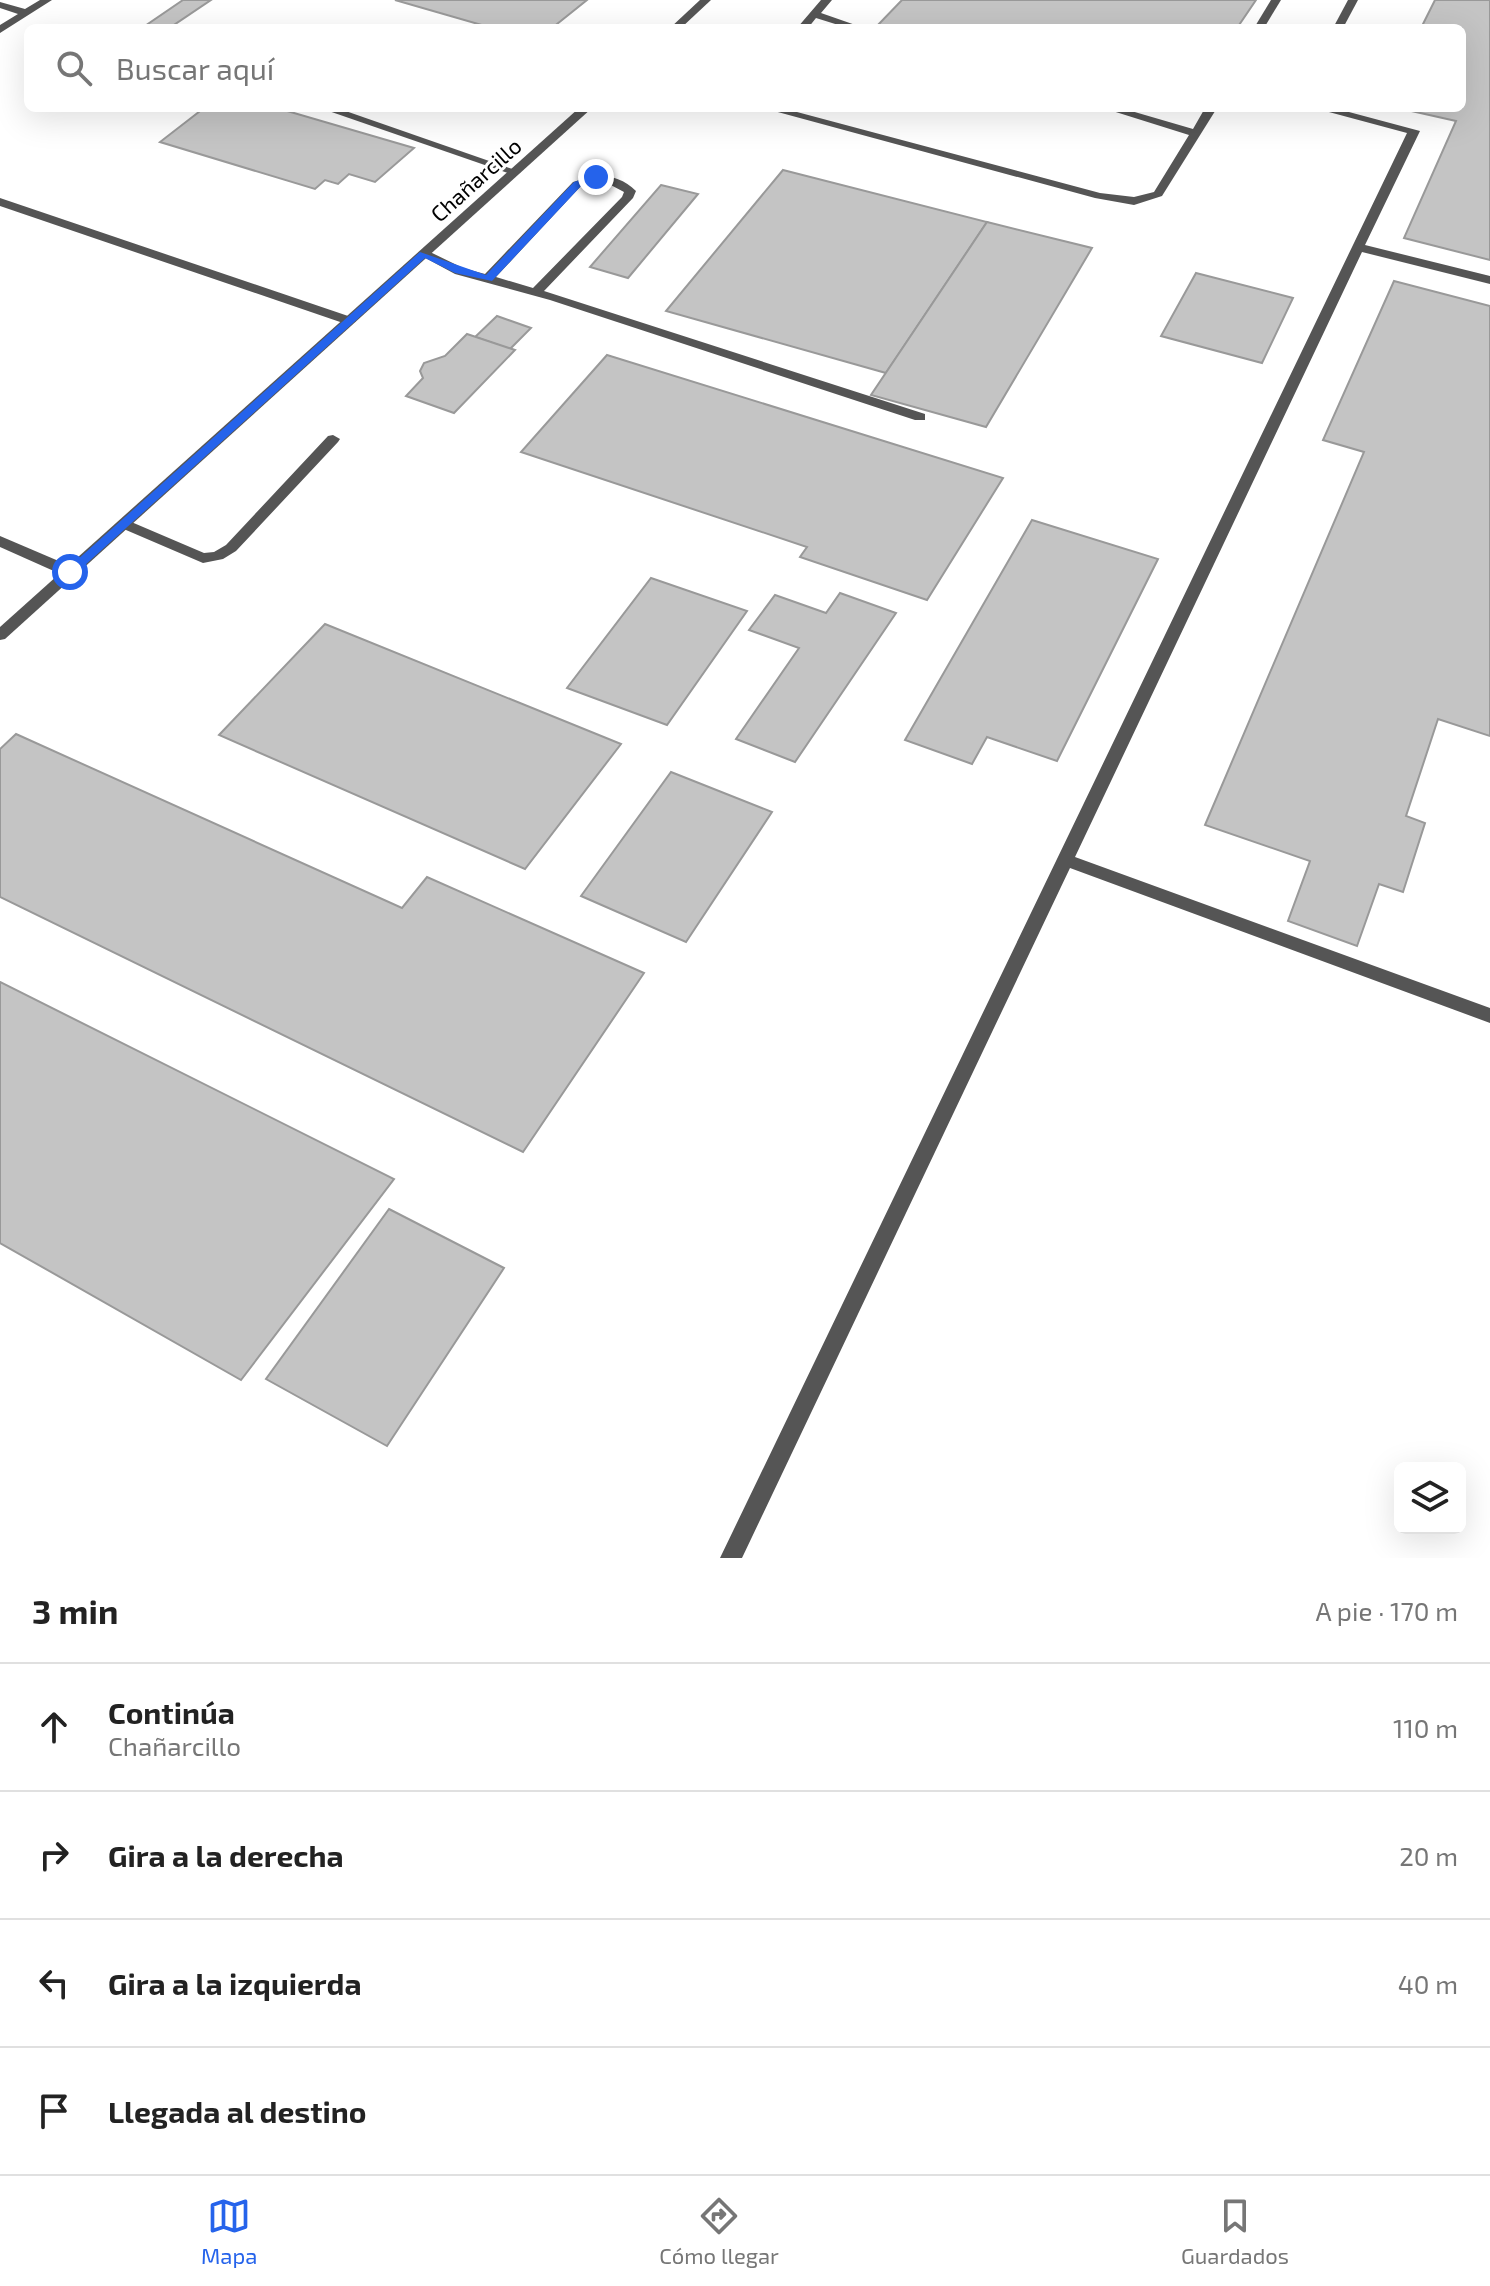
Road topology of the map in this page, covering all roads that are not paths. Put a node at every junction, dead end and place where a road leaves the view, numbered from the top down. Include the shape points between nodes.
1 (47, 0) edge
2 (706, 0) edge
3 (827, 0) edge
4 (1276, 0) edge
5 (1353, 0) edge
6 (0, 5) edge
7 (27, 13) junction
8 (814, 14) junction
9 (679, 24) edge
10 (805, 24) edge
11 (846, 24) edge
12 (1261, 24) edge
13 (1340, 24) edge
14 (0, 30) edge
15 (338, 112) edge
16 (582, 112) edge
17 (783, 112) edge
18 (1123, 112) edge
19 (1209, 112) edge
20 (1336, 112) edge
21 (1196, 133) junction
22 (515, 172) junction
23 (0, 202) edge
24 (1358, 247) junction
25 (424, 254) junction
26 (488, 279) junction
27 (1490, 280) edge
28 (536, 292) junction
29 (350, 321) junction
30 (920, 417) dead end
31 (333, 439) dead end
32 (124, 524) junction
33 (0, 541) edge
34 (70, 572) junction
35 (0, 635) edge
36 (1065, 860) junction
37 (1490, 1016) edge
38 (731, 1558) edge

1 - 7 street
2 - 9 street
3 - 8 street
4 - 12 street
5 - 13 street
6 - 7 street
7 - 14 street
8 - 10 street
8 - 11 street
15 - 22 street
16 - 22 street, Chañarcillo
17 - 21 street via 1134,201 1158,194
18 - 21 street
19 - 21 street
20 - 24 street via 1414,131
22 - 25 street, Chañarcillo
23 - 29 street
24 - 27 street
24 - 36 street
25 - 26 street
25 - 29 street, Chañarcillo
26 - 28 street
26 - 28 street via 577,184 596,177 630,191
28 - 30 street
29 - 32 street, Chañarcillo
31 - 32 street via 218,556 203,558
32 - 34 street, Chañarcillo
33 - 34 street
34 - 35 street, Chañarcillo
36 - 37 street
36 - 38 street

